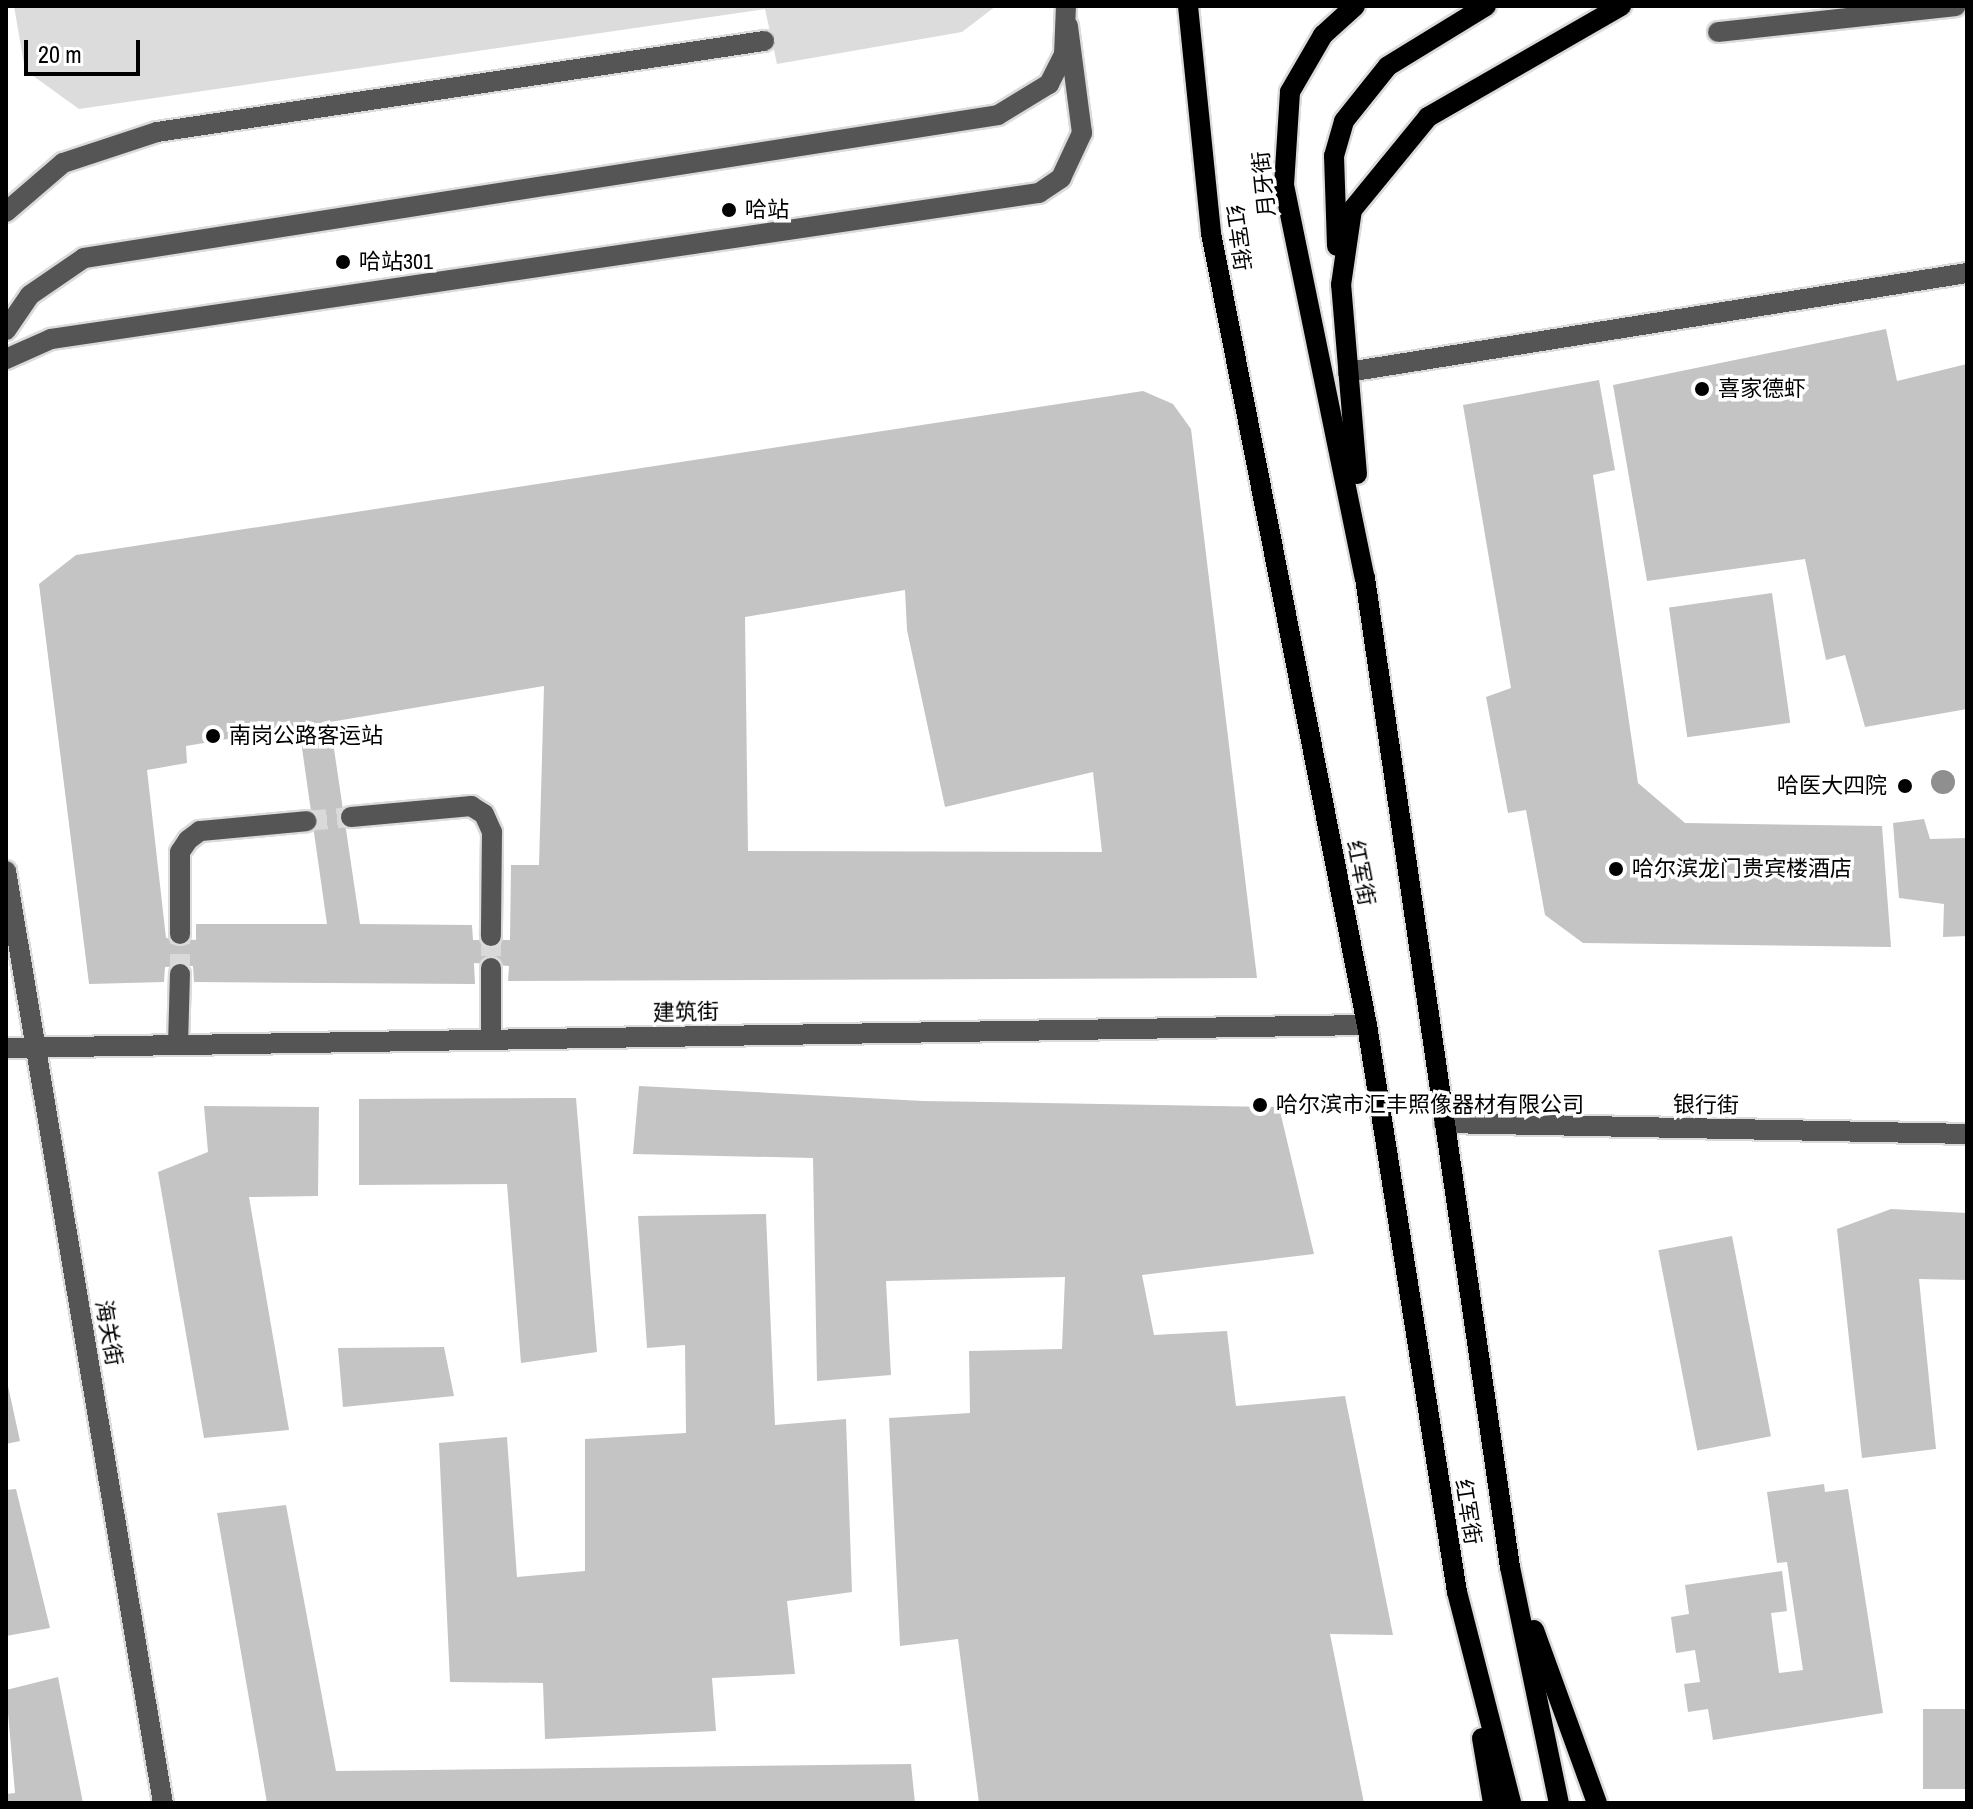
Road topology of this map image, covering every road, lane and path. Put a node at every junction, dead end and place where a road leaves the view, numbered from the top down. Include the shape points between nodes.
1 (1188, 6) edge
2 (1355, 6) edge
3 (1486, 6) edge
4 (1621, 6) edge
5 (1956, 6) edge
6 (1067, 16) edge
7 (1718, 32) dead end
8 (764, 41) dead end
9 (6, 212) edge
10 (1967, 273) edge
11 (1341, 285) junction
12 (6, 330) edge
13 (6, 359) edge
14 (1348, 372) junction
15 (1326, 377) joint
16 (1365, 578) junction
17 (351, 817) tunnel mouth
18 (307, 821) tunnel mouth
19 (6, 871) edge
20 (180, 934) tunnel mouth
21 (491, 936) tunnel mouth
22 (491, 968) tunnel mouth
23 (180, 974) tunnel mouth
24 (1367, 1025) junction
25 (491, 1039) junction
26 (178, 1045) junction
27 (36, 1047) junction
28 (6, 1048) edge
29 (1444, 1123) junction
30 (1967, 1134) edge
31 (1510, 1567) junction
32 (1457, 1592) junction
33 (163, 1803) edge
34 (1493, 1803) edge
35 (1511, 1803) edge
36 (1559, 1803) edge
37 (1597, 1803) edge

1 - 24 main road, 红军街 via 1211,233
2 - 15 main road, 月牙街 via 1306,60 1282,132 1284,185
3 - 11 main road via 1388,66 1344,121 1332,196
4 - 11 main road via 1428,117 1352,210
5 - 7 street
6 - 12 street via 1049,84 998,115 84,258 30,295
6 - 13 street via 1082,133 1061,178 1039,193 51,339
8 - 9 street via 157,132 63,163
10 - 14 street
11 - 14 main road
14 - 16 main road
15 - 16 main road, 红军街
16 - 29 main road, 红军街
17 - 21 street via 471,806 484,814 492,832
18 - 20 street via 200,831 188,840 180,852
19 - 27 street, 海关街
22 - 25 street
23 - 26 street
24 - 25 street, 建筑街
24 - 32 main road, 红军街
25 - 26 street, 建筑街
26 - 27 street, 建筑街
27 - 28 street, 建筑街
27 - 33 street, 海关街
29 - 30 street, 银行街
29 - 31 main road, 红军街
31 - 36 main road, 红军街
31 - 37 main road, 红军街
32 - 34 main road, 红军街
32 - 35 main road, 红军街

